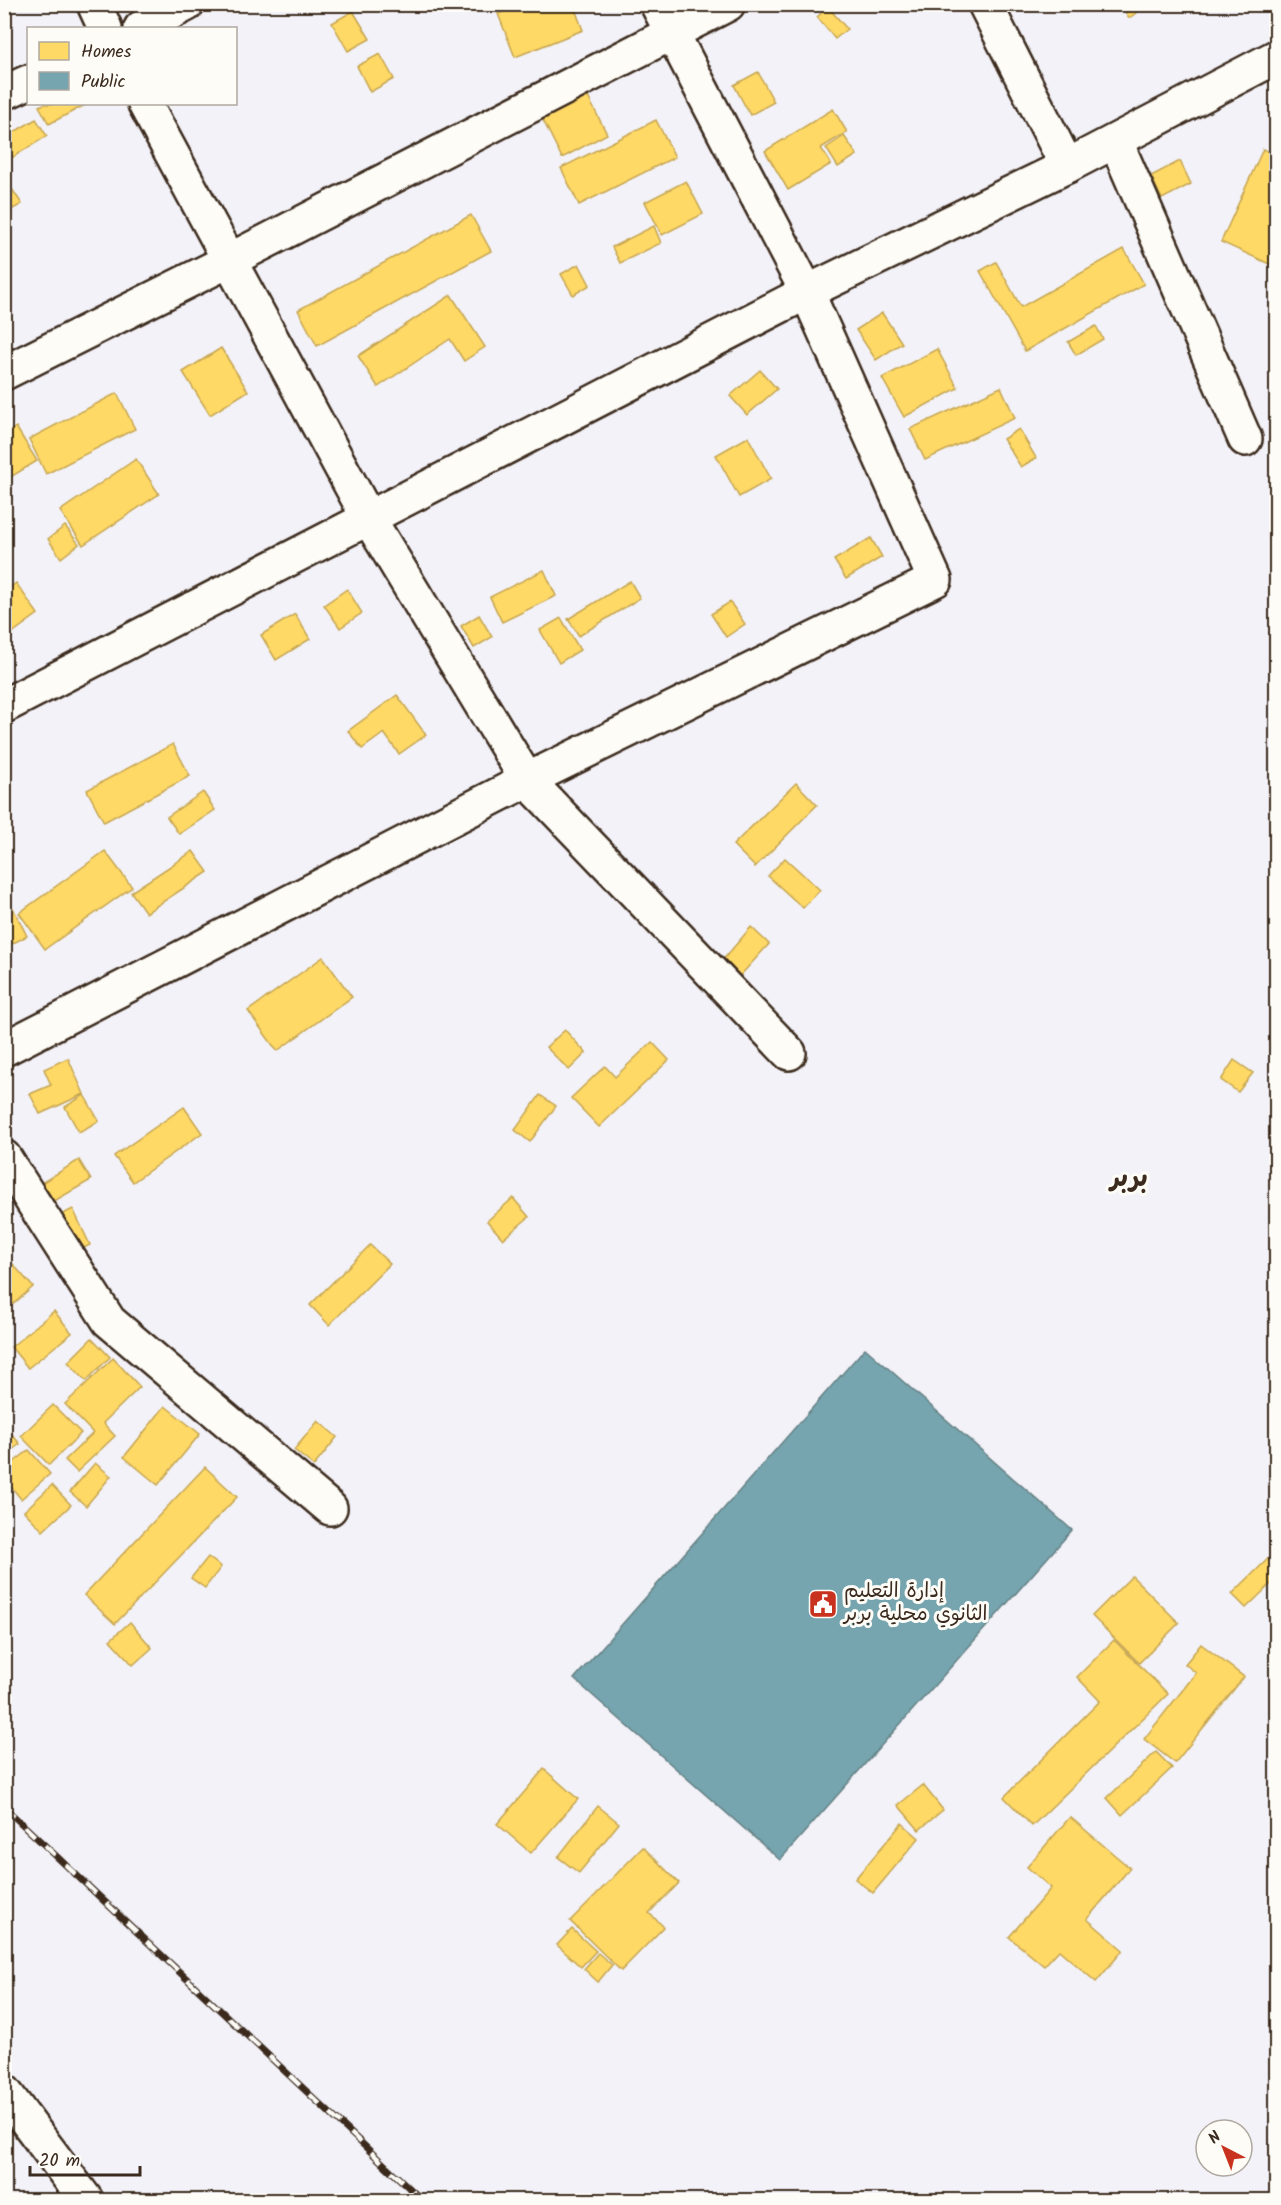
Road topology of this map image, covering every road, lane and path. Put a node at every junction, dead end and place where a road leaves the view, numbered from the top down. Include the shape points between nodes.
1 (94, 4) edge
2 (187, 4) edge
3 (657, 4) edge
4 (728, 4) edge
5 (985, 4) edge
6 (105, 27) edge
7 (143, 27) edge
8 (672, 34) junction
9 (1276, 57) edge
10 (27, 82) edge
11 (4, 93) edge
12 (146, 105) edge
13 (1116, 142) junction
14 (1067, 166) junction
15 (230, 260) junction
16 (807, 292) junction
17 (4, 373) edge
18 (1245, 439) dead end
19 (369, 519) junction
20 (4, 706) edge
21 (526, 780) junction
22 (4, 1049) edge
23 (789, 1053) dead end
24 (4, 1157) edge
25 (330, 1508) dead end
26 (4, 2091) edge
27 (86, 2200) edge

1 - 6 street
2 - 7 street
3 - 8 street
4 - 8 street
5 - 14 street
8 - 15 street
8 - 16 street
9 - 13 street
10 - 11 street
12 - 15 street
13 - 14 street
13 - 18 street
14 - 16 street
15 - 17 street
15 - 19 street
16 - 19 street
16 - 21 street via 935,580
19 - 20 street
19 - 21 street
21 - 22 street
21 - 23 street
24 - 25 street via 109,1321
26 - 27 street

